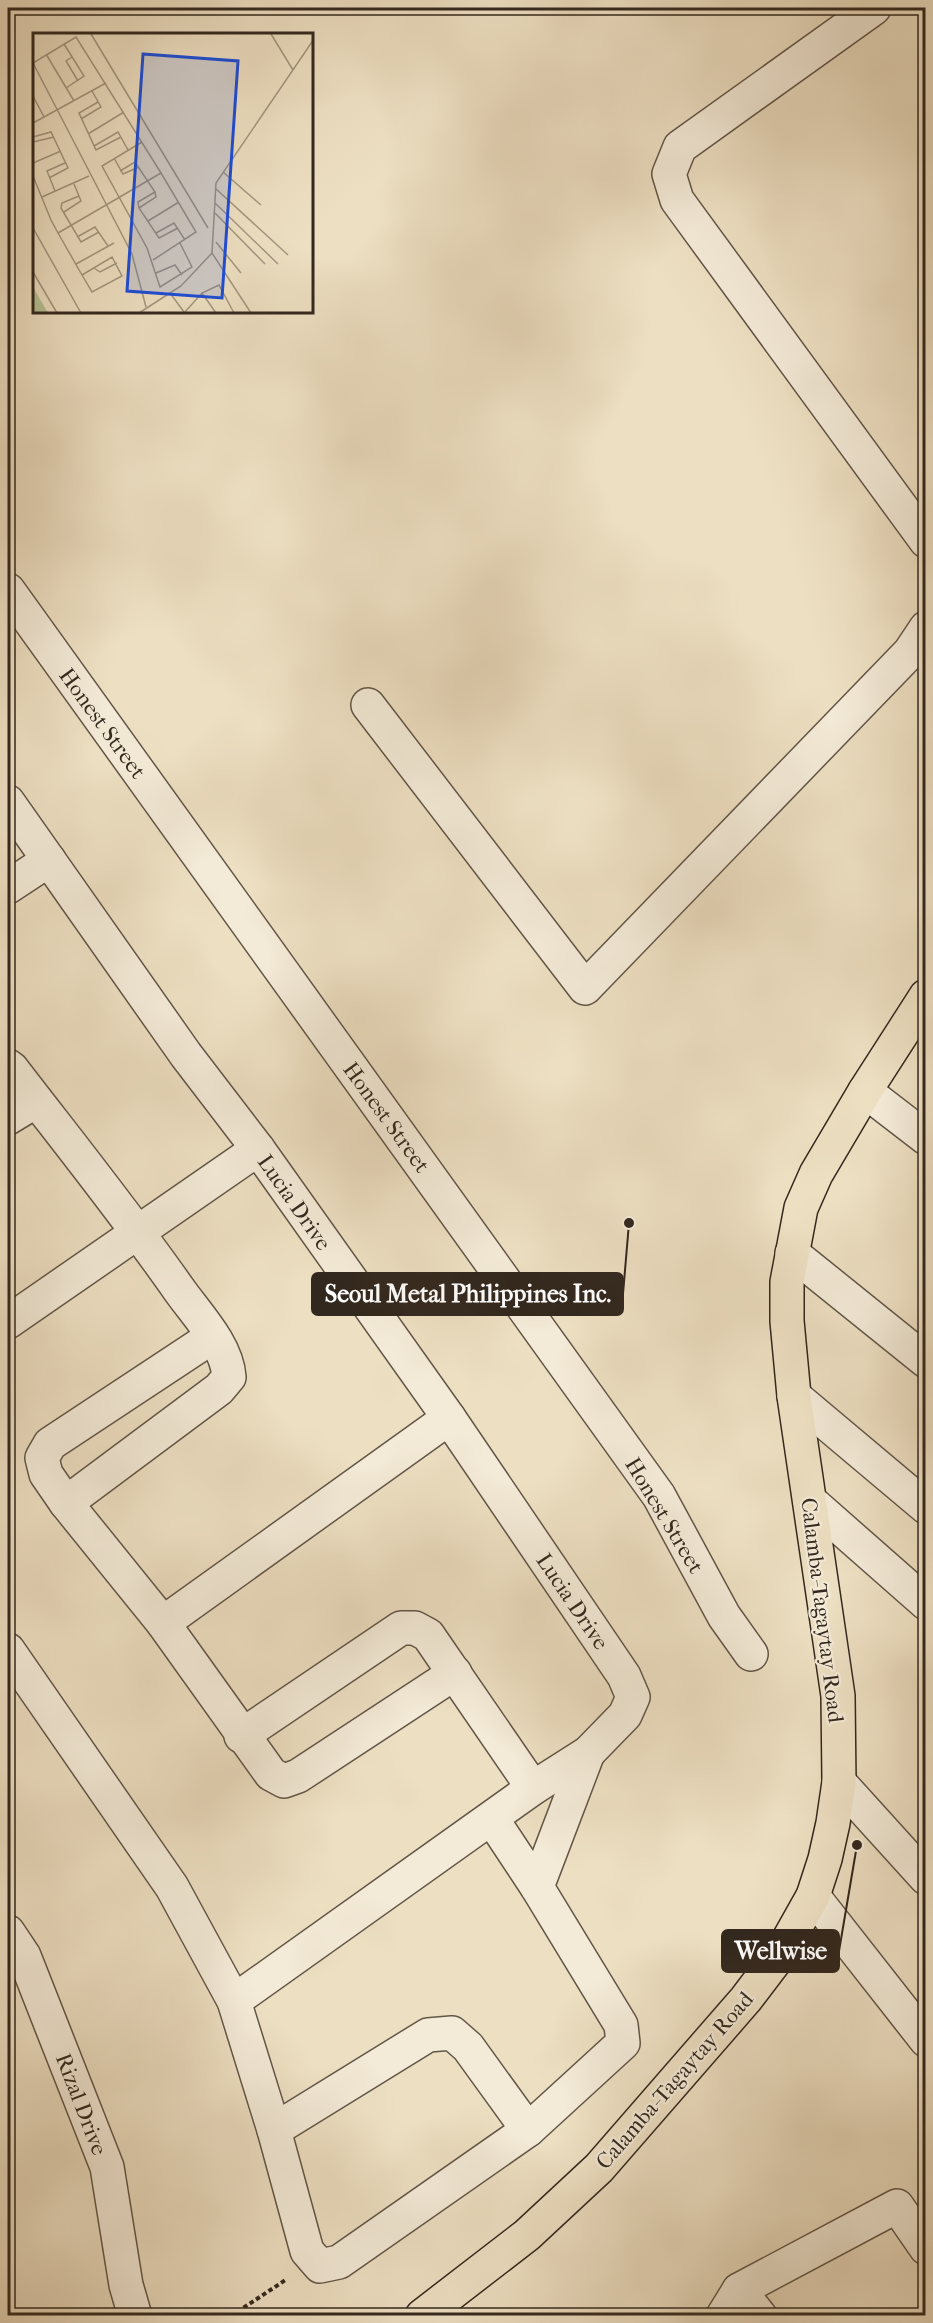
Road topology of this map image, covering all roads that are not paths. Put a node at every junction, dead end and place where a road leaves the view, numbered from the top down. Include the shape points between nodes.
1 (874, 8) edge
2 (926, 541) edge
3 (8, 590) edge
4 (926, 628) edge
5 (368, 705) dead end
6 (8, 802) edge
7 (49, 860) junction
8 (8, 887) edge
9 (926, 996) edge
10 (8, 1066) edge
11 (865, 1091) junction
12 (36, 1101) junction
13 (8, 1118) edge
14 (926, 1138) edge
15 (258, 1149) junction
16 (138, 1231) junction
17 (792, 1253) junction
18 (8, 1322) edge
19 (212, 1336) junction
20 (926, 1361) edge
21 (794, 1396) junction
22 (449, 1418) junction
23 (810, 1501) junction
24 (66, 1503) junction
25 (926, 1507) edge
26 (926, 1603) edge
27 (163, 1623) junction
28 (8, 1650) edge
29 (751, 1654) dead end
30 (455, 1673) junction
31 (241, 1736) junction
32 (588, 1753) junction
33 (839, 1782) junction
34 (533, 1788) junction
35 (492, 1819) junction
36 (926, 1878) edge
37 (537, 1887) junction
38 (813, 1896) junction
39 (8, 1932) edge
40 (234, 2001) junction
41 (926, 2040) edge
42 (274, 2130) junction
43 (528, 2130) junction
44 (926, 2248) edge
45 (126, 2285) junction
46 (731, 2303) edge
47 (428, 2314) edge
48 (135, 2316) edge
49 (152, 2316) edge
50 (760, 2316) edge

1 - 2 street via 680,147 669,174 677,200
3 - 29 street, Honest Street via 659,1496 724,1616
4 - 5 street via 910,652 585,988
6 - 7 street, Lucia Drive
7 - 8 street
7 - 15 street, Lucia Drive via 186,1055
9 - 11 main road, Calamba-Tagaytay Road
10 - 12 street
11 - 14 street
11 - 17 main road, Calamba-Tagaytay Road via 816,1174 801,1208
12 - 13 street
12 - 16 street
15 - 16 street
15 - 22 street, Lucia Drive
16 - 18 street
16 - 19 street
17 - 20 street
17 - 21 main road, Calamba-Tagaytay Road via 787,1321
19 - 24 street via 228,1364 229,1377 219,1389
19 - 24 street via 50,1444 42,1458 46,1474
21 - 23 main road, Calamba-Tagaytay Road
21 - 25 street
22 - 27 street
22 - 32 street, Lucia Drive via 624,1676 633,1697 625,1715
23 - 26 street
23 - 33 main road, Calamba-Tagaytay Road via 838,1696
24 - 27 street
27 - 31 street
28 - 40 street via 172,1887
30 - 31 street via 298,1776 284,1781 271,1774
30 - 31 street via 428,1635 415,1628 401,1628
30 - 34 street
32 - 34 street
32 - 37 street
33 - 36 street
33 - 38 main road, Calamba-Tagaytay Road via 829,1841
34 - 35 street
35 - 37 street
35 - 40 street
37 - 43 street via 621,2025 623,2043
38 - 41 street
38 - 47 main road, Calamba-Tagaytay Road via 781,1953 746,1999 599,2168 527,2235
39 - 45 street, Rizal Drive via 24,1956 107,2167
40 - 42 street
42 - 43 street via 428,2034 452,2033 468,2048
42 - 43 street via 307,2251 320,2266 339,2262
44 - 46 street via 897,2206
45 - 48 street, Rizal Drive
45 - 49 street
46 - 50 street

